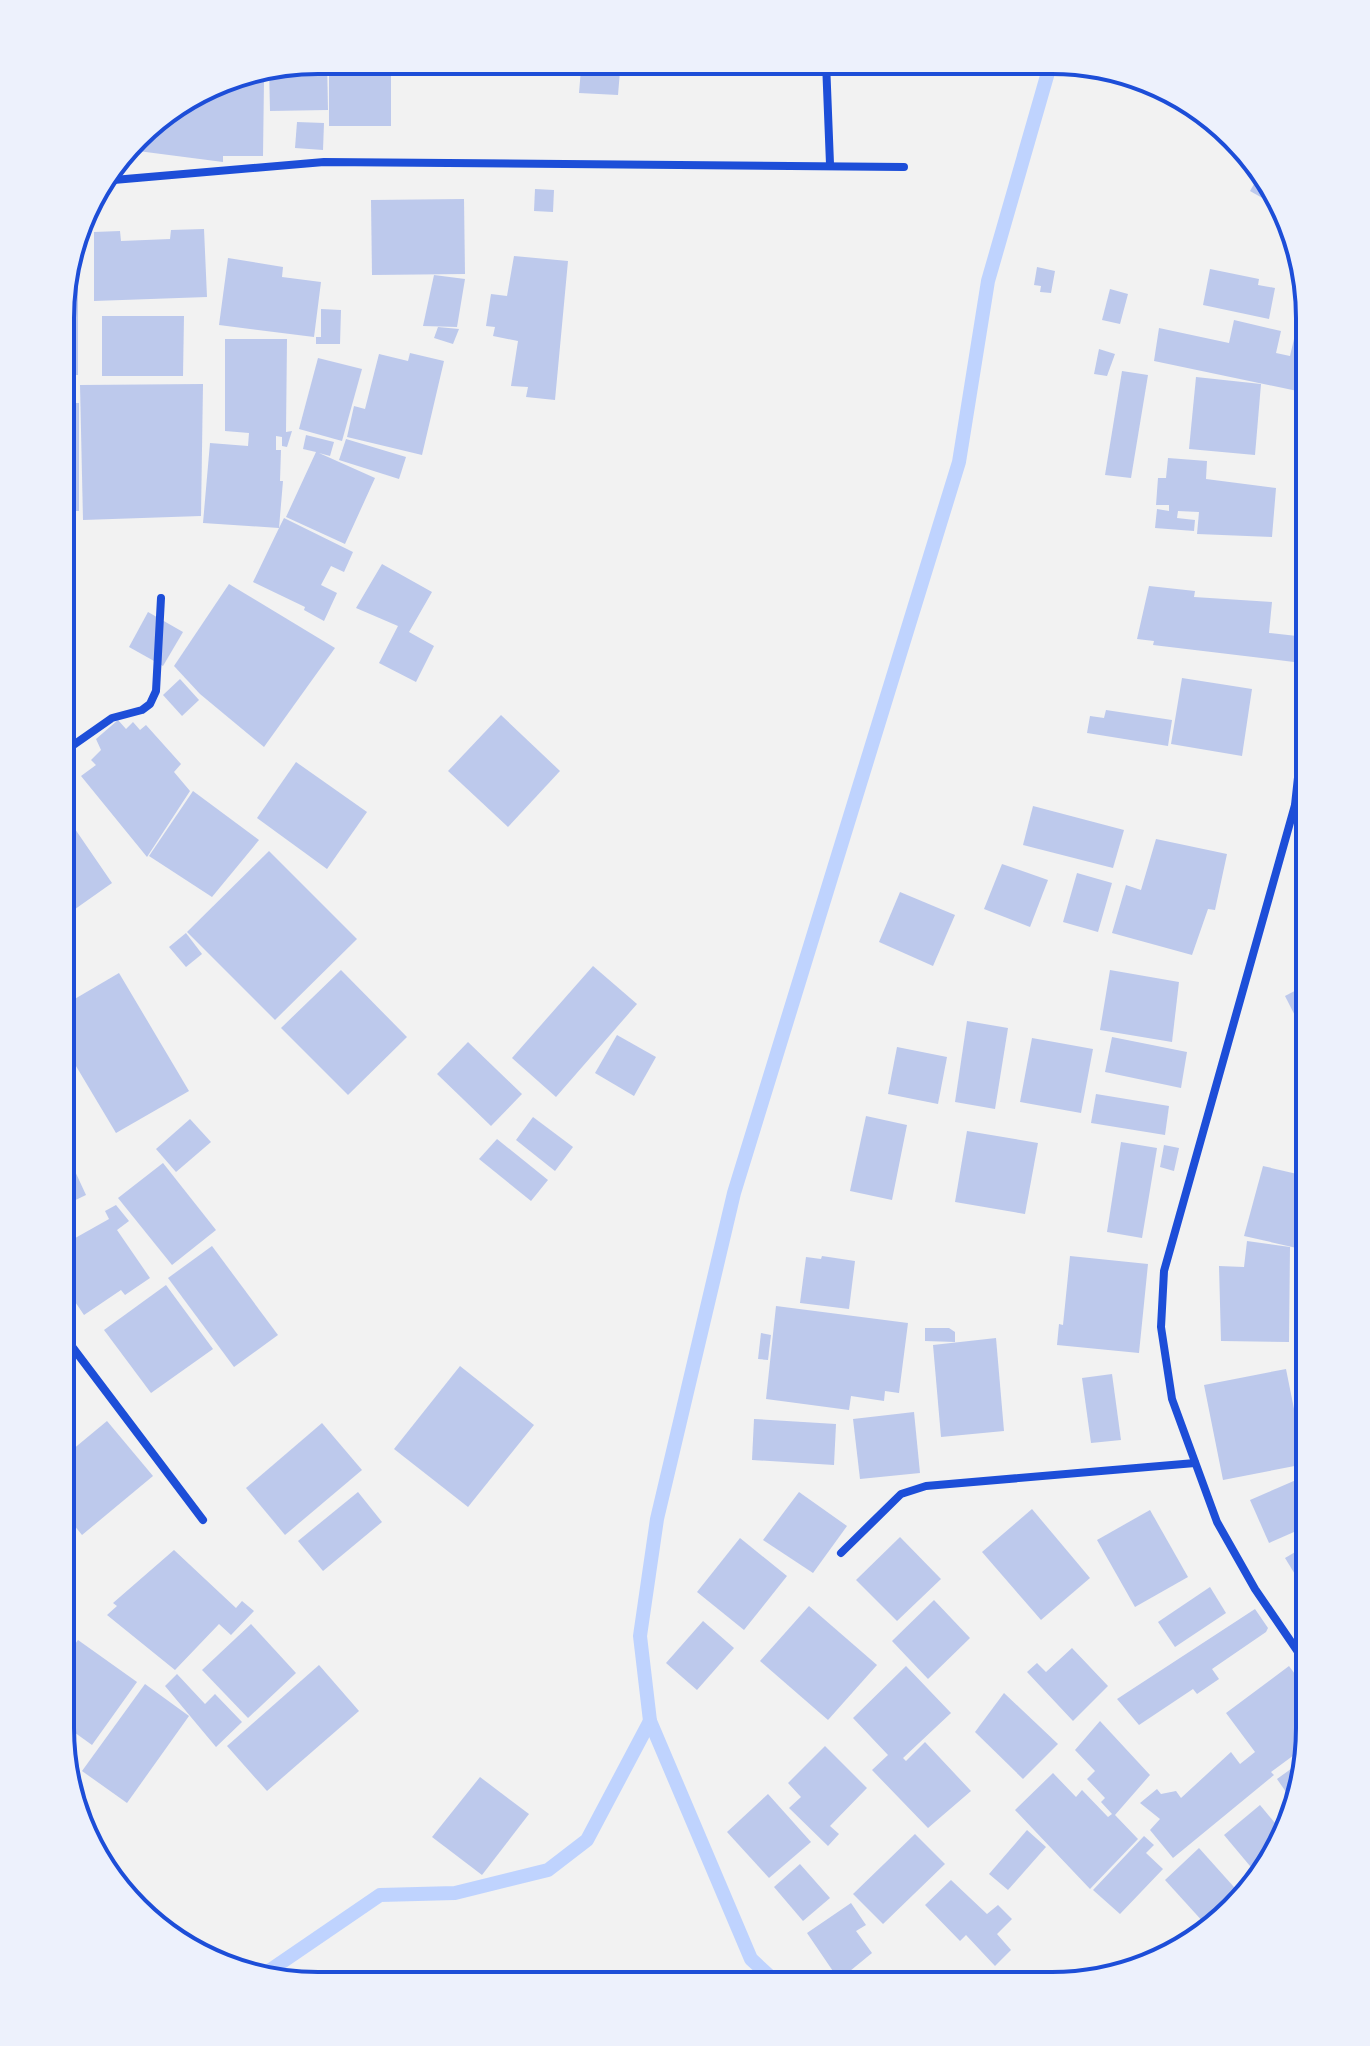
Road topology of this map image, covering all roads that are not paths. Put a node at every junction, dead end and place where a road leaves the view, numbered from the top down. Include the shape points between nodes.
1 (826, 74) edge
2 (830, 164) junction
3 (904, 167) dead end
4 (118, 180) edge
5 (161, 598) dead end
6 (74, 745) edge
7 (1296, 799) edge
8 (1295, 805) joint
9 (74, 1349) edge
10 (1195, 1463) junction
11 (203, 1520) dead end
12 (841, 1553) dead end
13 (1295, 1648) edge

1 - 2 street
2 - 3 street
2 - 4 street via 324,162
5 - 6 street via 156,691 150,704 112,718
7 - 8 street
8 - 10 street via 1164,1271 1161,1327 1170,1385
9 - 11 street
10 - 12 street via 926,1486 901,1494
10 - 13 street via 1224,1535

